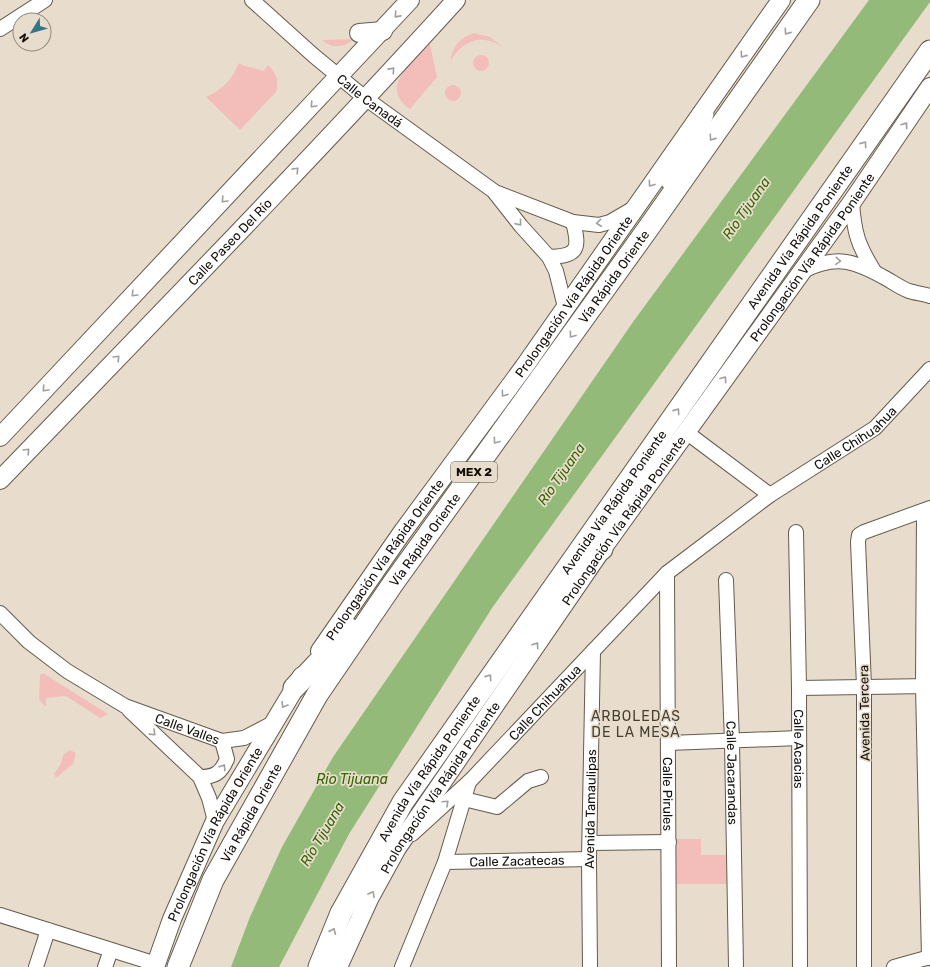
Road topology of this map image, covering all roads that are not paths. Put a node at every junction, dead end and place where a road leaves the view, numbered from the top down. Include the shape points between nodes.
1 (45, 0) edge
2 (252, 0) edge
3 (410, 0) edge
4 (456, 0) edge
5 (781, 0) edge
6 (809, 0) edge
7 (0, 29) edge
8 (383, 31) junction
9 (359, 33) dead end
10 (930, 51) edge
11 (339, 77) junction
12 (930, 87) edge
13 (365, 98) junction
14 (702, 114) junction
15 (495, 192) junction
16 (852, 202) junction
17 (634, 208) junction
18 (573, 222) junction
19 (647, 230) junction
20 (549, 257) junction
21 (803, 271) junction
22 (874, 271) junction
23 (930, 296) edge
24 (565, 307) junction
25 (930, 369) edge
26 (686, 432) junction
27 (0, 437) edge
28 (0, 480) edge
29 (770, 495) junction
30 (927, 509) edge
31 (796, 532) dead end
32 (602, 549) junction
33 (667, 573) junction
34 (726, 580) dead end
35 (394, 582) junction
36 (0, 613) edge
37 (510, 647) junction
38 (593, 651) junction
39 (864, 686) junction
40 (926, 686) edge
41 (294, 688) junction
42 (799, 688) junction
43 (124, 706) junction
44 (273, 723) junction
45 (799, 738) junction
46 (222, 741) junction
47 (732, 742) junction
48 (669, 743) junction
49 (541, 777) dead end
50 (200, 778) junction
51 (470, 781) junction
52 (464, 799) junction
53 (215, 821) junction
54 (669, 842) junction
55 (590, 843) junction
56 (397, 848) junction
57 (589, 859) junction
58 (445, 862) junction
59 (0, 915) edge
60 (48, 930) junction
61 (111, 950) junction
62 (929, 958) edge
63 (156, 965) edge
64 (36, 967) edge
65 (105, 967) edge
66 (178, 967) edge
67 (319, 967) edge
68 (338, 967) edge
69 (402, 967) edge
70 (590, 967) edge
71 (669, 967) edge
72 (736, 967) edge
73 (800, 967) edge
74 (864, 967) edge
75 (894, 967) edge

1 - 7 street
2 - 11 street, Calle Canadá
3 -> 8 main road
13 -> 4 main road, Calle Paseo Del Río
5 -> 14 main road, Prolongación Vía Rápida Oriente
6 -> 19 highway, Vía Rápida Oriente / MEX 2
8 - 9 main road
8 - 11 main road
37 -> 10 highway, Avenida Vía Rápida Poniente
11 - 13 street, Calle Canadá
11 -> 27 main road
16 -> 12 main road, Prolongación Vía Rápida Poniente
13 - 15 street, Calle Canadá
28 -> 13 main road, Calle Paseo Del Río
14 -> 17 main road, Prolongación Vía Rápida Oriente
14 - 19 highway
15 - 18 street, Calle Canadá
15 -> 20 street, Calle Canadá
16 - 21 main road, Prolongación Vía Rápida Poniente
16 - 22 street via 856,236
17 -> 18 street, Calle Canadá via 600,225
17 - 24 main road, Prolongación Vía Rápida Oriente
18 - 20 street via 578,239 574,250 569,255
19 -> 35 highway, Vía Rápida Oriente / MEX 2
20 - 24 street, Calle Canadá via 556,271
21 -> 22 street via 834,260
26 -> 21 main road, Prolongación Vía Rápida Poniente
22 - 23 street via 908,290
24 -> 41 main road, Prolongación Vía Rápida Oriente via 401,534
25 - 29 street, Calle Chihuahua via 875,428
26 - 29 street
26 - 32 main road, Prolongación Vía Rápida Poniente
29 - 33 street, Calle Chihuahua
30 - 39 street, Avenida Tercera via 859,535
30 - 40 street
31 - 42 street, Calle Acacias
32 - 37 highway via 588,558 520,641
56 -> 32 main road, Prolongación Vía Rápida Poniente
33 - 38 street, Calle Chihuahua
33 - 48 street, Calle Pirules
34 - 47 street, Calle Jacarandas
35 - 41 highway
35 - 66 highway, Vía Rápida Oriente / MEX 2 via 313,702 214,880
36 - 43 street, Calle Valles via 29,642 67,671
67 -> 37 highway, Avenida Vía Rápida Poniente via 341,913 404,802
38 - 51 street, Calle Chihuahua
38 - 55 street, Avenida Tamaulipas
39 - 40 street
39 - 42 street
39 - 74 street, Avenida Tercera
40 - 62 street
41 -> 44 main road, Prolongación Vía Rápida Oriente
42 - 45 street, Calle Acacias
43 - 46 street, Calle Valles
43 -> 50 street, Calle Valles
44 - 46 street, Calle Valles via 244,738
44 - 53 main road, Prolongación Vía Rápida Oriente
45 - 47 street
45 - 73 street, Calle Acacias
50 -> 46 street via 215,776 223,769 227,758
47 - 48 street
47 - 72 street, Calle Jacarandas
48 - 54 street, Calle Pirules
49 - 52 street via 528,781 497,807
50 - 53 street, Calle Valles via 210,798
51 - 52 street, Calle Chihuahua
56 -> 51 street
52 - 58 street, Calle Chihuahua
53 - 63 main road, Prolongación Vía Rápida Oriente via 172,919
54 - 55 street
54 - 71 street, Calle Pirules
55 - 57 street, Avenida Tamaulipas
68 -> 56 main road, Prolongación Vía Rápida Poniente via 369,898
57 - 58 street, Calle Zacatecas
57 - 70 street, Avenida Tamaulipas
58 - 69 street, Calle Chihuahua
59 - 60 street
60 - 61 street
60 - 64 street
61 - 63 street
61 - 65 street
62 - 75 street

